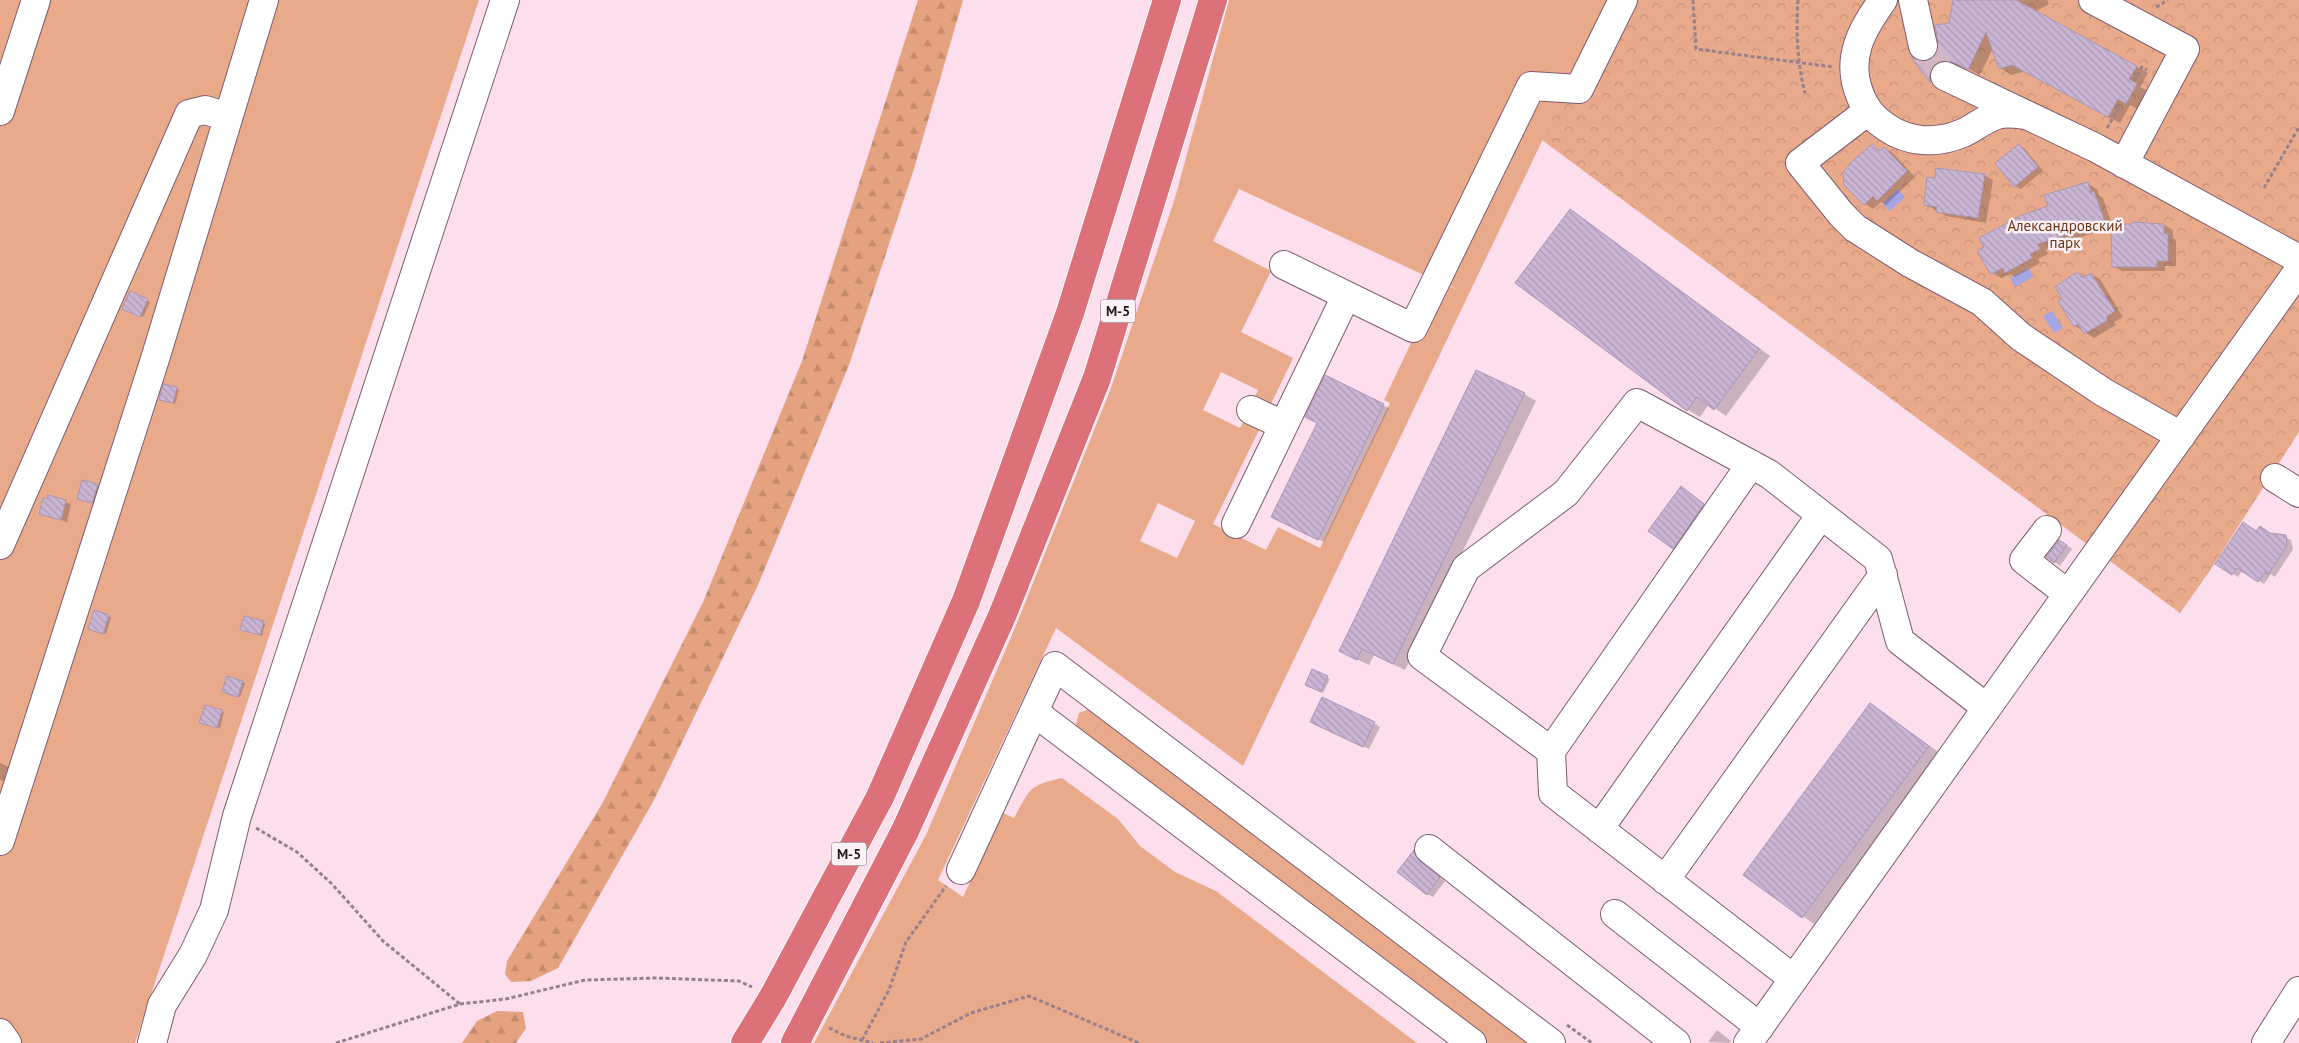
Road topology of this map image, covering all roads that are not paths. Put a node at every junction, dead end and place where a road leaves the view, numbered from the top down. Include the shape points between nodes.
1 (36, 0) edge
2 (264, 0) edge
3 (505, 0) edge
4 (1167, 0) edge
5 (1213, 0) edge
6 (1623, 0) edge
7 (1883, 0) edge
8 (1913, 0) edge
9 (2092, 0) edge
10 (1923, 46) tunnel mouth
11 (1945, 76) tunnel mouth
12 (1868, 111) junction
13 (0, 112) edge
14 (2028, 115) junction
15 (228, 117) junction
16 (2124, 164) junction
17 (2299, 258) edge
18 (1284, 265) dead end
19 (2299, 270) edge
20 (1346, 296) junction
21 (1252, 410) dead end
22 (1284, 425) junction
23 (2181, 436) junction
24 (1751, 464) junction
25 (2275, 478) dead end
26 (2299, 493) edge
27 (1821, 515) junction
28 (1236, 524) dead end
29 (2047, 530) dead end
30 (0, 545) edge
31 (1883, 575) junction
32 (2068, 594) junction
33 (1987, 708) junction
34 (1034, 712) junction
35 (1550, 751) junction
36 (1599, 829) junction
37 (0, 841) edge
38 (1429, 849) dead end
39 (961, 870) road end
40 (1665, 880) junction
41 (1615, 914) dead end
42 (1794, 979) junction
43 (2299, 991) edge
44 (0, 1033) edge
45 (1754, 1035) edge
46 (7, 1043) edge
47 (152, 1043) edge
48 (745, 1043) edge
49 (795, 1043) edge
50 (1472, 1043) edge
51 (1551, 1043) edge
52 (1676, 1043) edge
53 (2266, 1043) edge

1 - 13 street
2 - 15 street
3 - 47 street via 237,816 214,910 194,955 162,1004
4 - 48 highway, М-5 via 1070,313 966,602 880,797
5 - 49 highway, М-5 via 1097,378 976,679 905,831
6 - 20 street via 1579,90 1531,86 1413,328
7 - 12 street via 1865,27 1854,55 1856,86
8 - 10 street
9 - 16 street via 2185,49
11 - 14 street
12 - 14 street via 1892,131 1910,139 1927,141 1963,133 1997,115
12 - 23 street via 1800,163 1840,214 1855,228 1910,263 1982,302 2022,337 2103,392
14 - 16 street
15 - 30 street via 204,110 188,114
15 - 37 street via 155,359
16 - 17 street
18 - 20 street
19 - 23 street
20 - 22 street
21 - 22 street
22 - 28 street
23 - 32 street
24 - 27 street via 1769,474
24 - 35 street
24 - 35 street via 1636,403 1566,493 1466,568 1422,656
25 - 26 street
27 - 31 street via 1878,559
27 - 36 street
29 - 32 street via 2024,560
31 - 33 street via 1900,640
31 - 40 street
32 - 33 street
33 - 42 street
34 - 39 street
34 - 50 street
34 - 51 street via 1055,666
35 - 36 street via 1553,793
36 - 40 street
38 - 52 street
40 - 42 street
41 - 45 street
42 - 45 street
43 - 53 street
44 - 46 street

